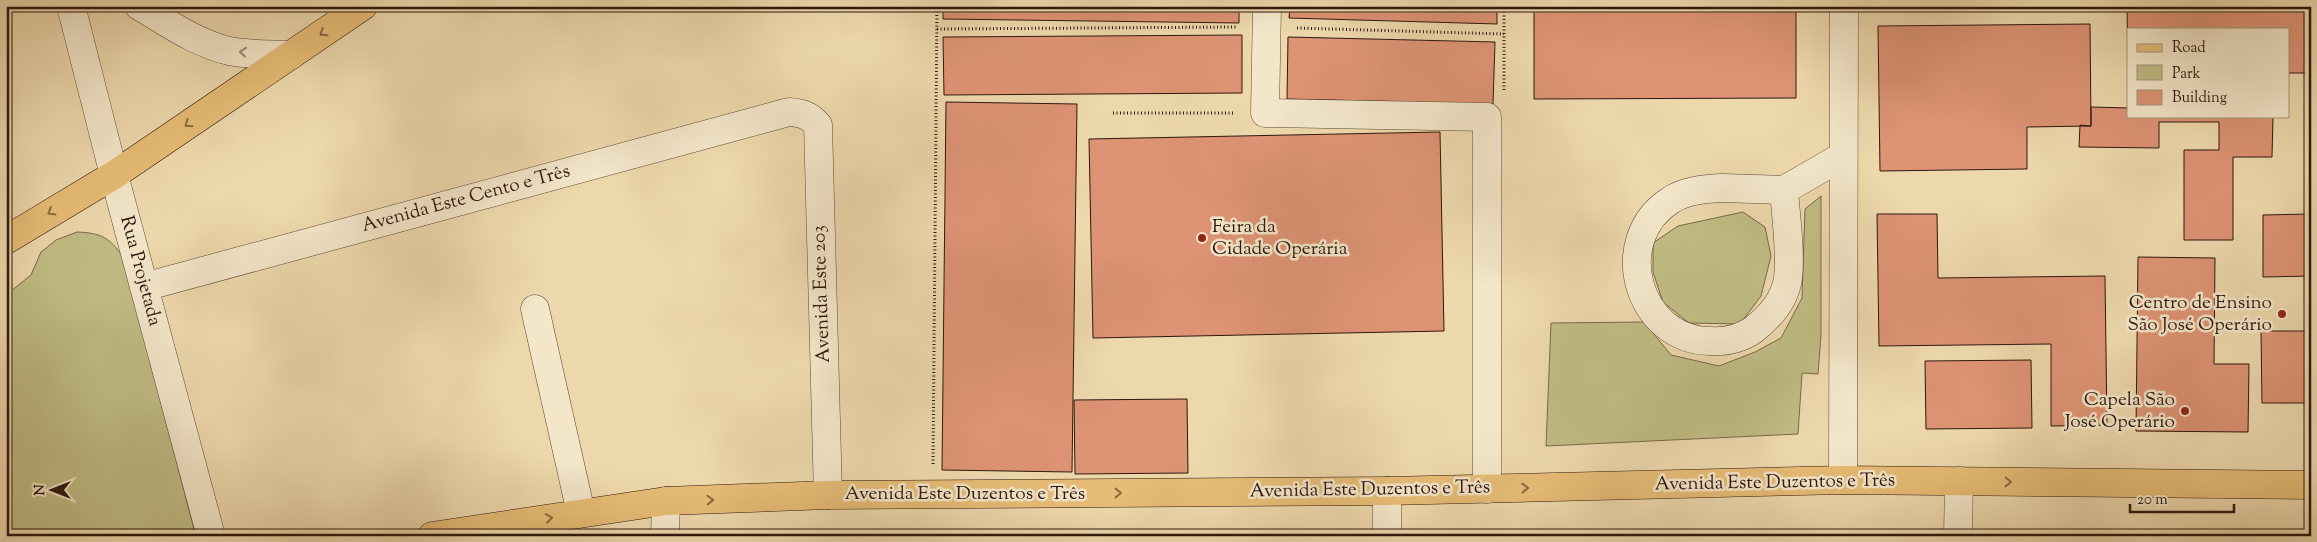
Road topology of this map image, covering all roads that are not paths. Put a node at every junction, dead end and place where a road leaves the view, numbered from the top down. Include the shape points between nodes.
1 (71, 6) edge
2 (139, 6) edge
3 (363, 6) edge
4 (1844, 6) edge
5 (1266, 17) edge
6 (291, 55) junction
7 (789, 112) joint
8 (1843, 156) junction
9 (114, 175) junction
10 (1784, 190) junction
11 (6, 240) edge
12 (144, 287) junction
13 (535, 309) dead end
14 (1843, 480) junction
15 (1959, 481) junction
16 (2311, 485) edge
17 (1487, 488) junction
18 (1388, 492) junction
19 (828, 495) junction
20 (666, 501) junction
21 (581, 514) junction
22 (210, 536) edge
23 (432, 536) edge
24 (665, 536) edge
25 (1387, 536) edge
26 (1958, 536) edge

1 - 9 street, Rua Projetada
6 -> 2 street via 247,53 209,44 189,36
3 -> 6 main road
4 - 8 street
5 - 17 street via 1265,113 1487,117
6 -> 9 main road
7 - 12 street, Avenida Este Cento e Três
7 - 19 street, Avenida Este 203 via 811,117 818,125
8 - 10 street
8 - 14 street
9 -> 11 main road
9 - 12 street, Rua Projetada
10 - 10 street via 1788,279 1780,302 1765,321 1746,335 1723,342 1699,341 1676,333 1656,317 1641,294 1636,268 1639,241 1651,218 1671,200 1696,190
12 - 22 street, Rua Projetada
13 - 21 street
14 - 15 main road, Avenida Este Duzentos e Três
17 -> 14 main road, Avenida Este Duzentos e Três
15 -> 16 main road, Avenida Este Duzentos e Três
15 - 26 street
17 - 18 main road, Avenida Este Duzentos e Três
19 -> 18 main road, Avenida Este Duzentos e Três
18 - 25 street
20 -> 19 main road, Avenida Este Duzentos e Três
20 - 21 main road, Avenida Este Duzentos e Três
20 - 24 street
23 -> 21 main road, Avenida Este Duzentos e Três

